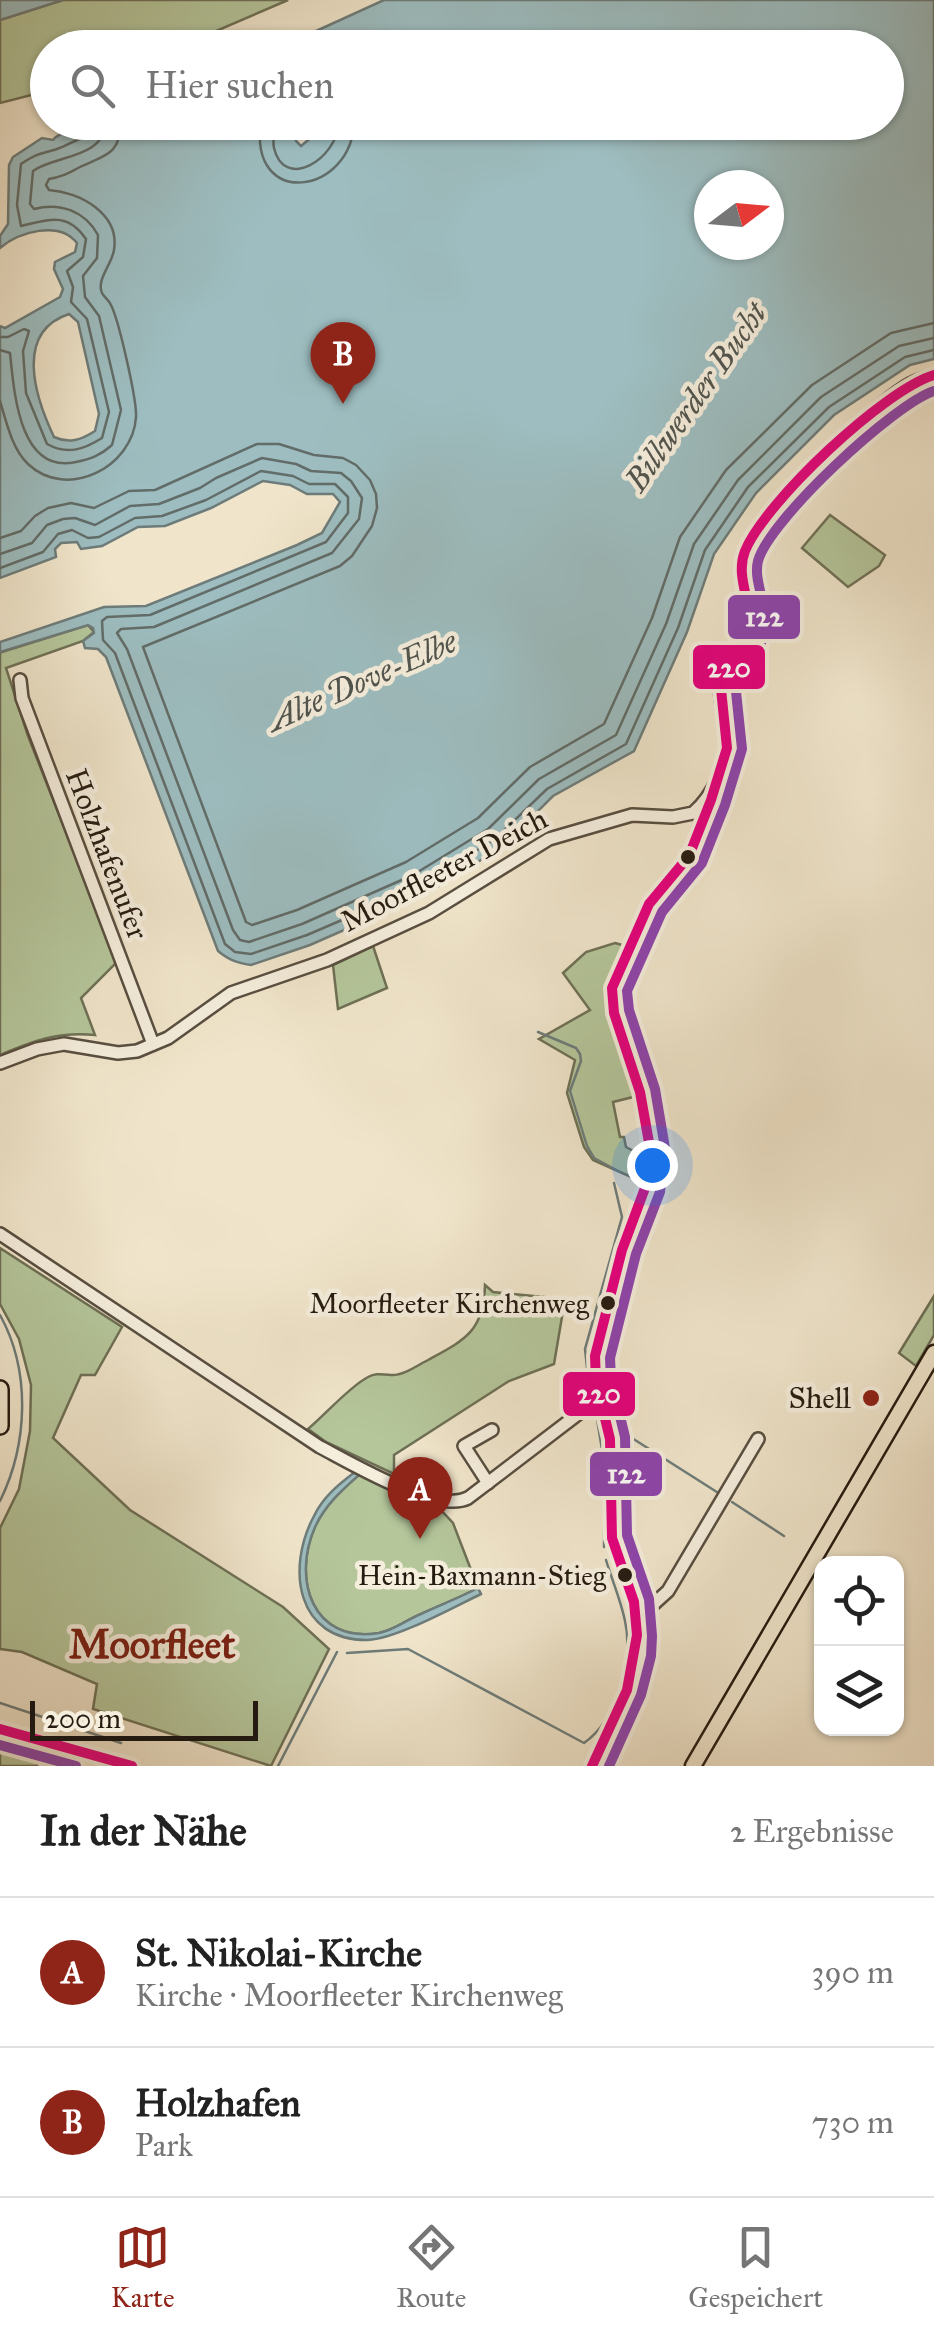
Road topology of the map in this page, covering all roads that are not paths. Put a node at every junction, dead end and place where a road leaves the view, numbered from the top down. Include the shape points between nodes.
1 (934, 375) edge
2 (20, 680) dead end
3 (712, 788) junction
4 (686, 816) junction
5 (693, 847) junction
6 (153, 1044) junction
7 (0, 1063) edge
8 (0, 1234) edge
9 (934, 1353) edge
10 (0, 1389) edge
11 (602, 1402) junction
12 (0, 1426) edge
13 (492, 1430) dead end
14 (758, 1439) dead end
15 (488, 1483) junction
16 (636, 1612) junction
17 (0, 1729) edge
18 (132, 1766) edge
19 (592, 1766) edge
20 (693, 1766) edge

1 - 3 street via 886,400 774,509 748,544 742,566 750,632 720,679 726,748
2 - 6 street, Holzhafenufer
3 - 4 street
3 - 5 street
4 - 5 street
4 - 6 street, Moorfleeter Deich via 632,815 549,839 429,913 324,961 230,992
5 - 11 street via 648,904 612,988 650,1148 645,1188 596,1348
6 - 7 street, Moorfleeter Deich via 118,1053 64,1044
8 - 15 street via 362,1469 447,1503
9 - 20 main road
10 - 12 highway
11 - 15 street
11 - 16 street via 610,1439 612,1538
13 - 15 street via 464,1446
14 - 16 street via 668,1590
16 - 19 street via 633,1672
17 - 18 street

